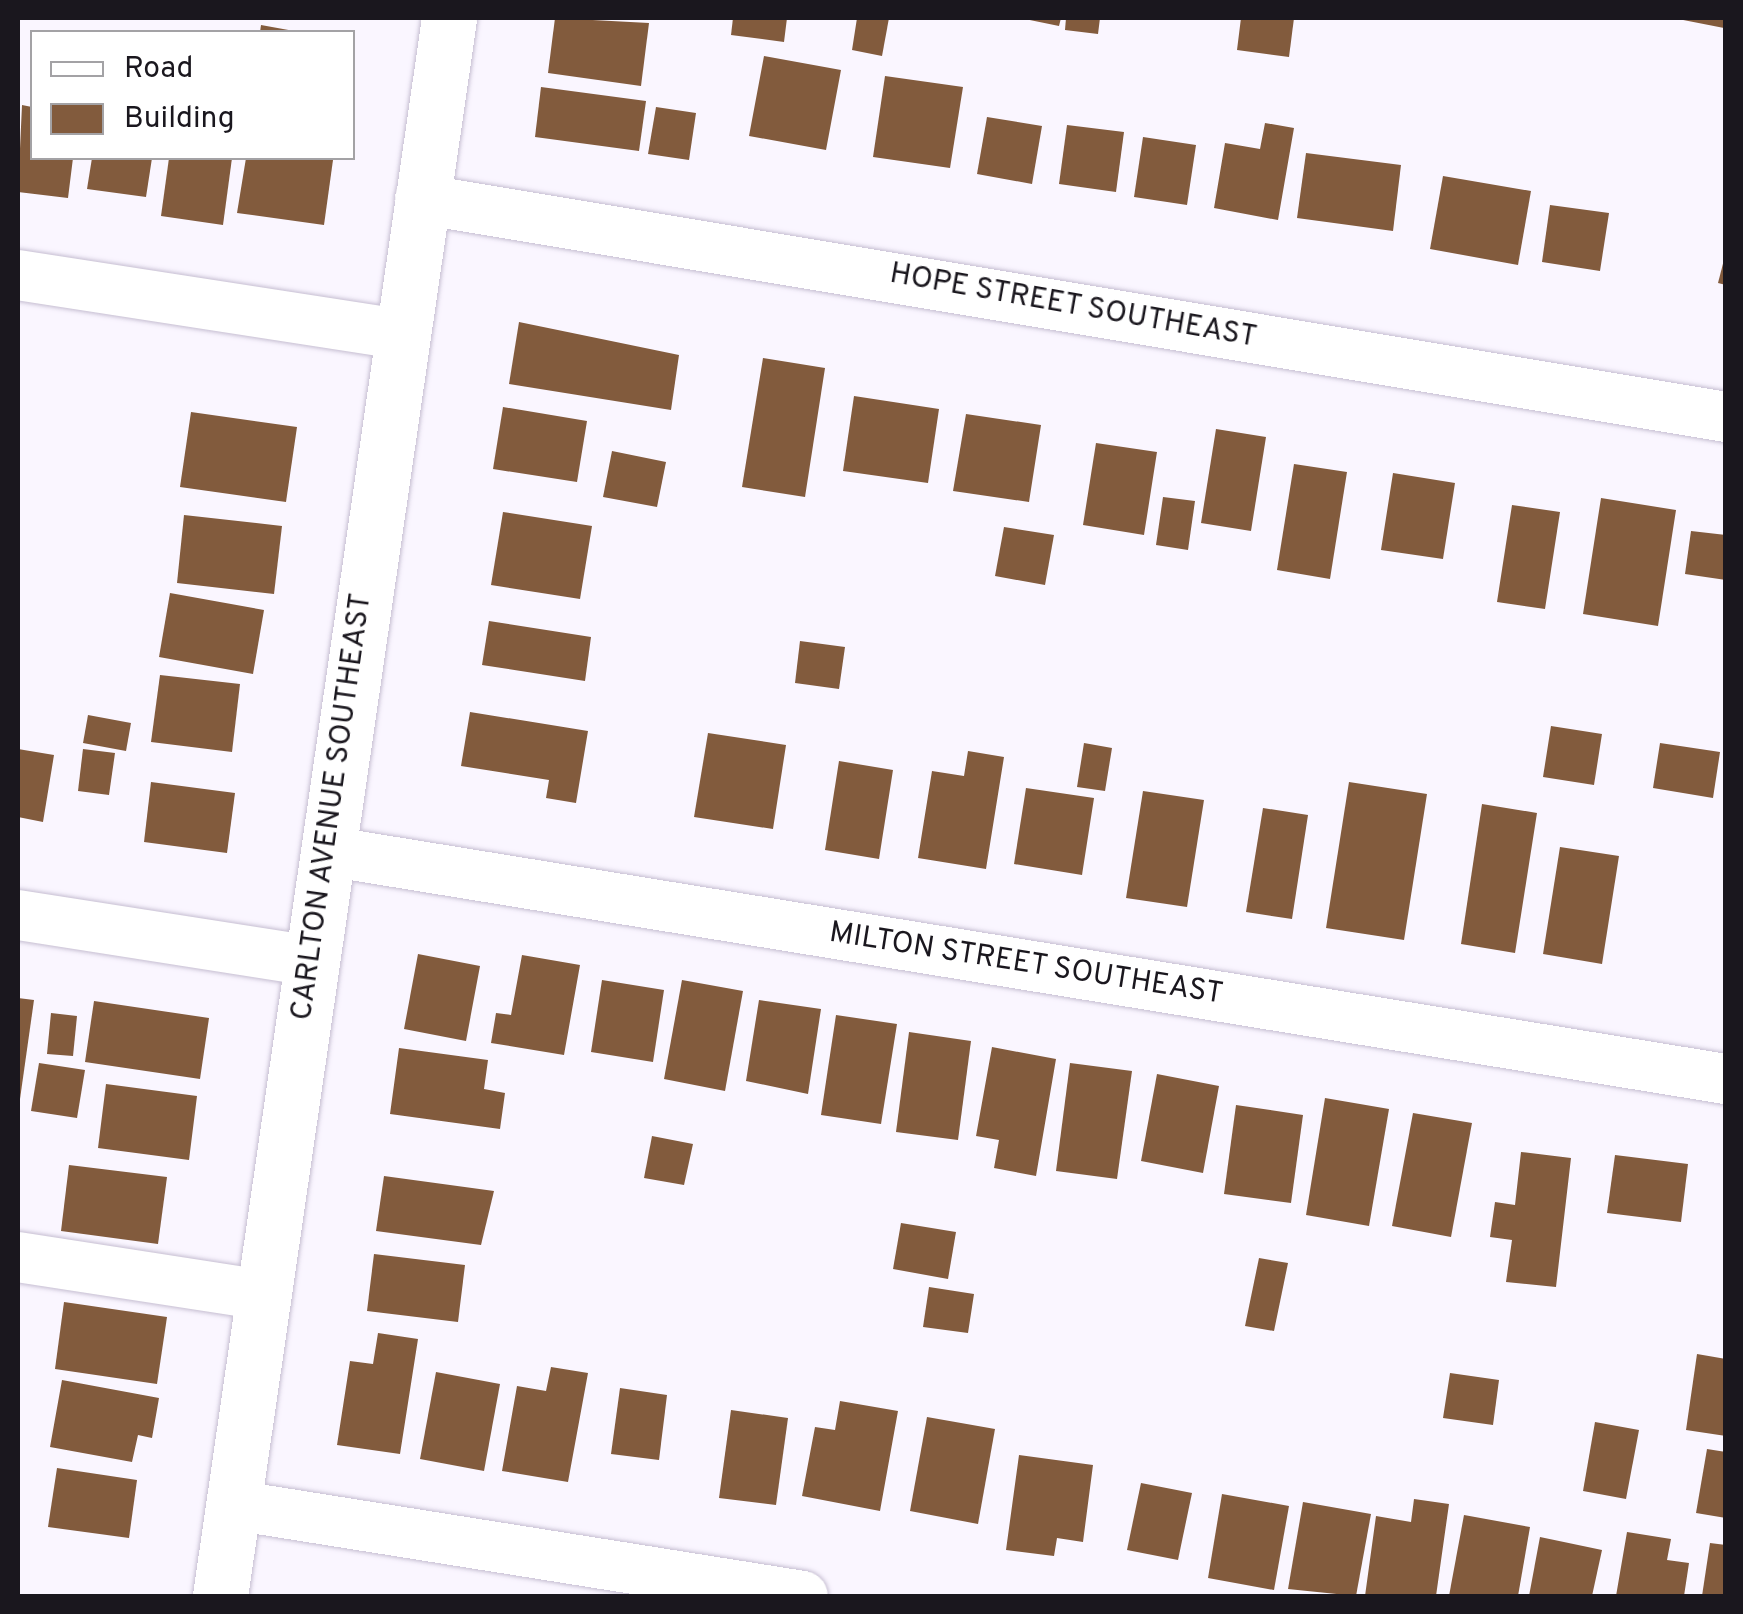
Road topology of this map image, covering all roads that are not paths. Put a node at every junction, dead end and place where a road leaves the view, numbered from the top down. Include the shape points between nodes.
1 (448, 18) edge
2 (420, 199) junction
3 (18, 275) edge
4 (400, 334) junction
5 (1726, 417) edge
6 (327, 851) junction
7 (18, 916) edge
8 (312, 961) junction
9 (1726, 1079) edge
10 (18, 1257) edge
11 (264, 1294) junction
12 (233, 1505) junction
13 (220, 1596) edge
14 (803, 1596) edge

1 - 2 street, CARLTON AVENUE SOUTHEAST
2 - 4 street, CARLTON AVENUE SOUTHEAST
2 - 5 street, HOPE STREET SOUTHEAST
3 - 4 street
4 - 6 street, CARLTON AVENUE SOUTHEAST
6 - 8 street, CARLTON AVENUE SOUTHEAST
6 - 9 street, MILTON STREET SOUTHEAST
7 - 8 street
8 - 11 street, CARLTON AVENUE SOUTHEAST
10 - 11 street
11 - 12 street, CARLTON AVENUE SOUTHEAST
12 - 13 street, CARLTON AVENUE SOUTHEAST
12 - 14 street

